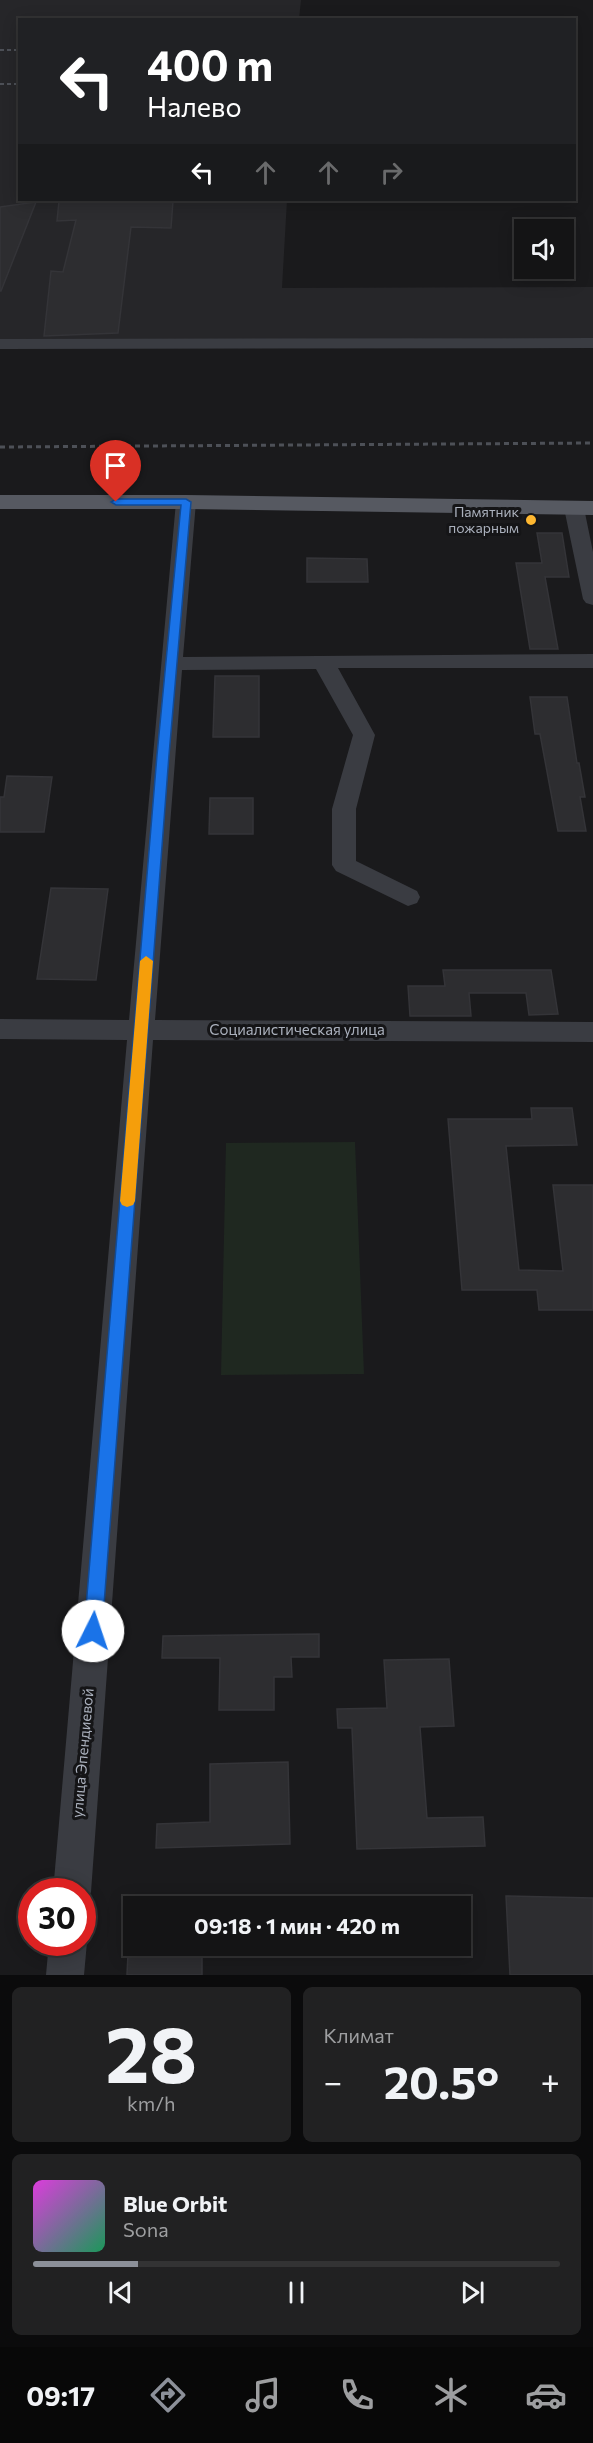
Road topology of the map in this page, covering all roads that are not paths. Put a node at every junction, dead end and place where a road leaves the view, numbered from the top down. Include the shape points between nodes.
1 (593, 343) edge
2 (0, 344) edge
3 (0, 502) edge
4 (186, 502) junction
5 (584, 508) edge
6 (593, 598) edge
7 (593, 662) edge
8 (324, 663) junction
9 (171, 664) junction
10 (408, 897) dead end
11 (0, 1029) edge
12 (141, 1030) junction
13 (593, 1032) edge
14 (73, 1878) edge
15 (67, 1956) edge
16 (65, 1975) edge

1 - 2 street
3 - 4 main road
4 - 5 main road
4 - 9 street, улица Эпендиевой
5 - 6 street
7 - 8 street via 494,659
8 - 9 street
8 - 10 street via 364,735 344,808 344,865
9 - 12 street, улица Эпендиевой
11 - 12 street, Социалистическая улица
12 - 13 street, Социалистическая улица
12 - 14 street, улица Эпендиевой
15 - 16 street

